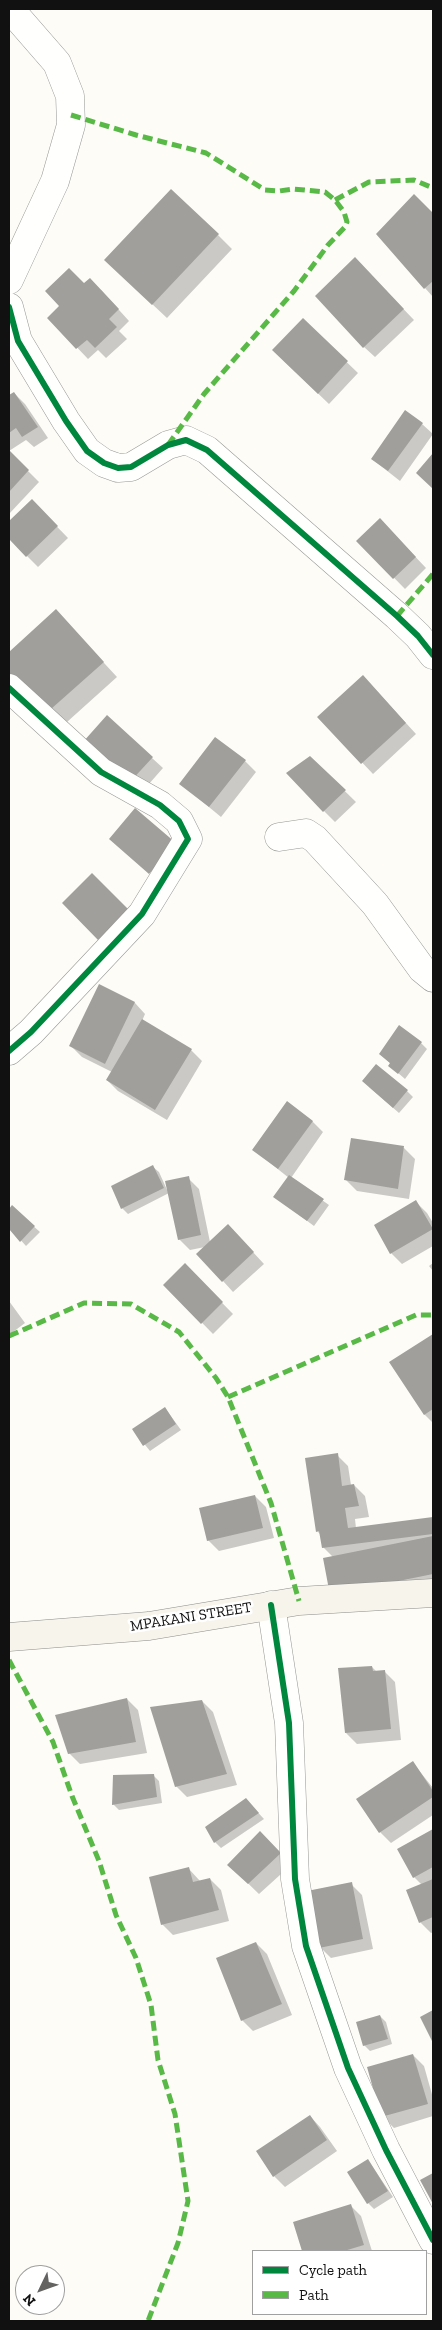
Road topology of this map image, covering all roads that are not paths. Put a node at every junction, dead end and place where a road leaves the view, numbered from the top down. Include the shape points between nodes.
1 (10, 9) edge
2 (9, 280) edge
3 (9, 307) edge
4 (433, 654) edge
5 (9, 688) edge
6 (279, 837) dead end
7 (433, 978) edge
8 (9, 1051) edge
9 (433, 1593) edge
10 (271, 1605) junction
11 (9, 1637) edge
12 (433, 2240) edge

1 - 2 street via 57,63 70,96 71,125 55,181
3 - 4 street via 18,341 87,451 118,468 131,467 168,444 186,440 207,450 397,616
5 - 8 street via 101,772 160,806 179,821 188,839 142,914 32,1032
6 - 7 street via 306,833 315,838 375,904 422,969
9 - 10 street, MPAKANI STREET
10 - 11 street, MPAKANI STREET via 149,1626
10 - 12 street via 289,1723 295,1880 306,1946 348,2068

